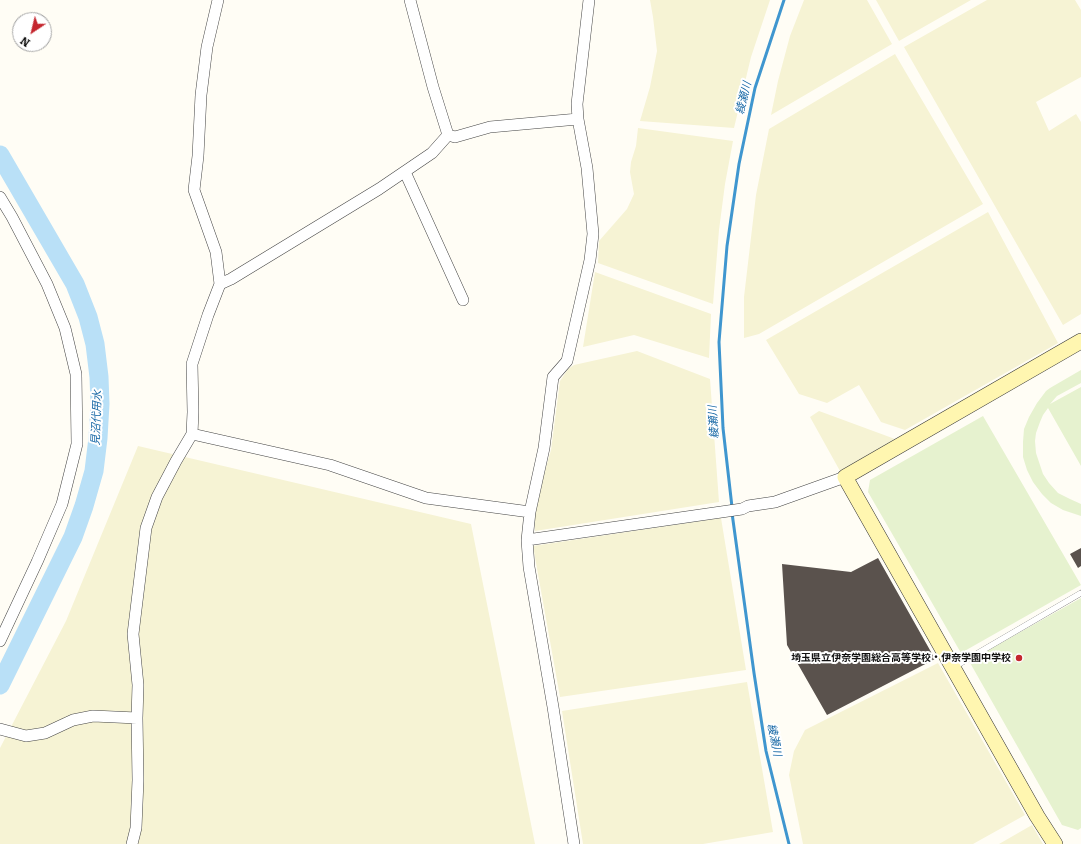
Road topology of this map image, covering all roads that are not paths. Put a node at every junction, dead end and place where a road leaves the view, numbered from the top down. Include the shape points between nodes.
1 (218, 0) edge
2 (410, 0) edge
3 (589, 0) edge
4 (578, 119) junction
5 (448, 135) junction
6 (405, 172) junction
7 (0, 197) edge
8 (220, 284) junction
9 (463, 300) dead end
10 (1081, 341) edge
11 (192, 434) junction
12 (845, 477) junction
13 (530, 512) junction
14 (527, 540) junction
15 (1081, 593) edge
16 (0, 641) edge
17 (954, 667) junction
18 (137, 718) junction
19 (0, 729) edge
20 (132, 844) edge
21 (574, 844) edge
22 (1055, 844) edge

1 - 8 street via 207,48 201,95 194,190 216,252
2 - 5 street
3 - 4 street via 576,104
4 - 5 street via 490,127 455,137
4 - 13 street via 587,168 593,234 591,253 568,361 553,378 544,448
5 - 6 street via 432,153
6 - 8 street via 373,194
6 - 9 street
7 - 16 street via 47,284 65,328 76,374 77,444 62,504
8 - 11 street via 192,364
10 - 12 street
11 - 13 street via 330,465 426,498
11 - 18 street via 157,497 146,528 133,634 138,685
12 - 14 street via 775,502 742,509
12 - 17 street
13 - 14 street
14 - 21 street
15 - 17 lane
17 - 22 street
18 - 19 street via 93,716 73,720 45,733 26,736
18 - 20 street via 138,780 136,828

